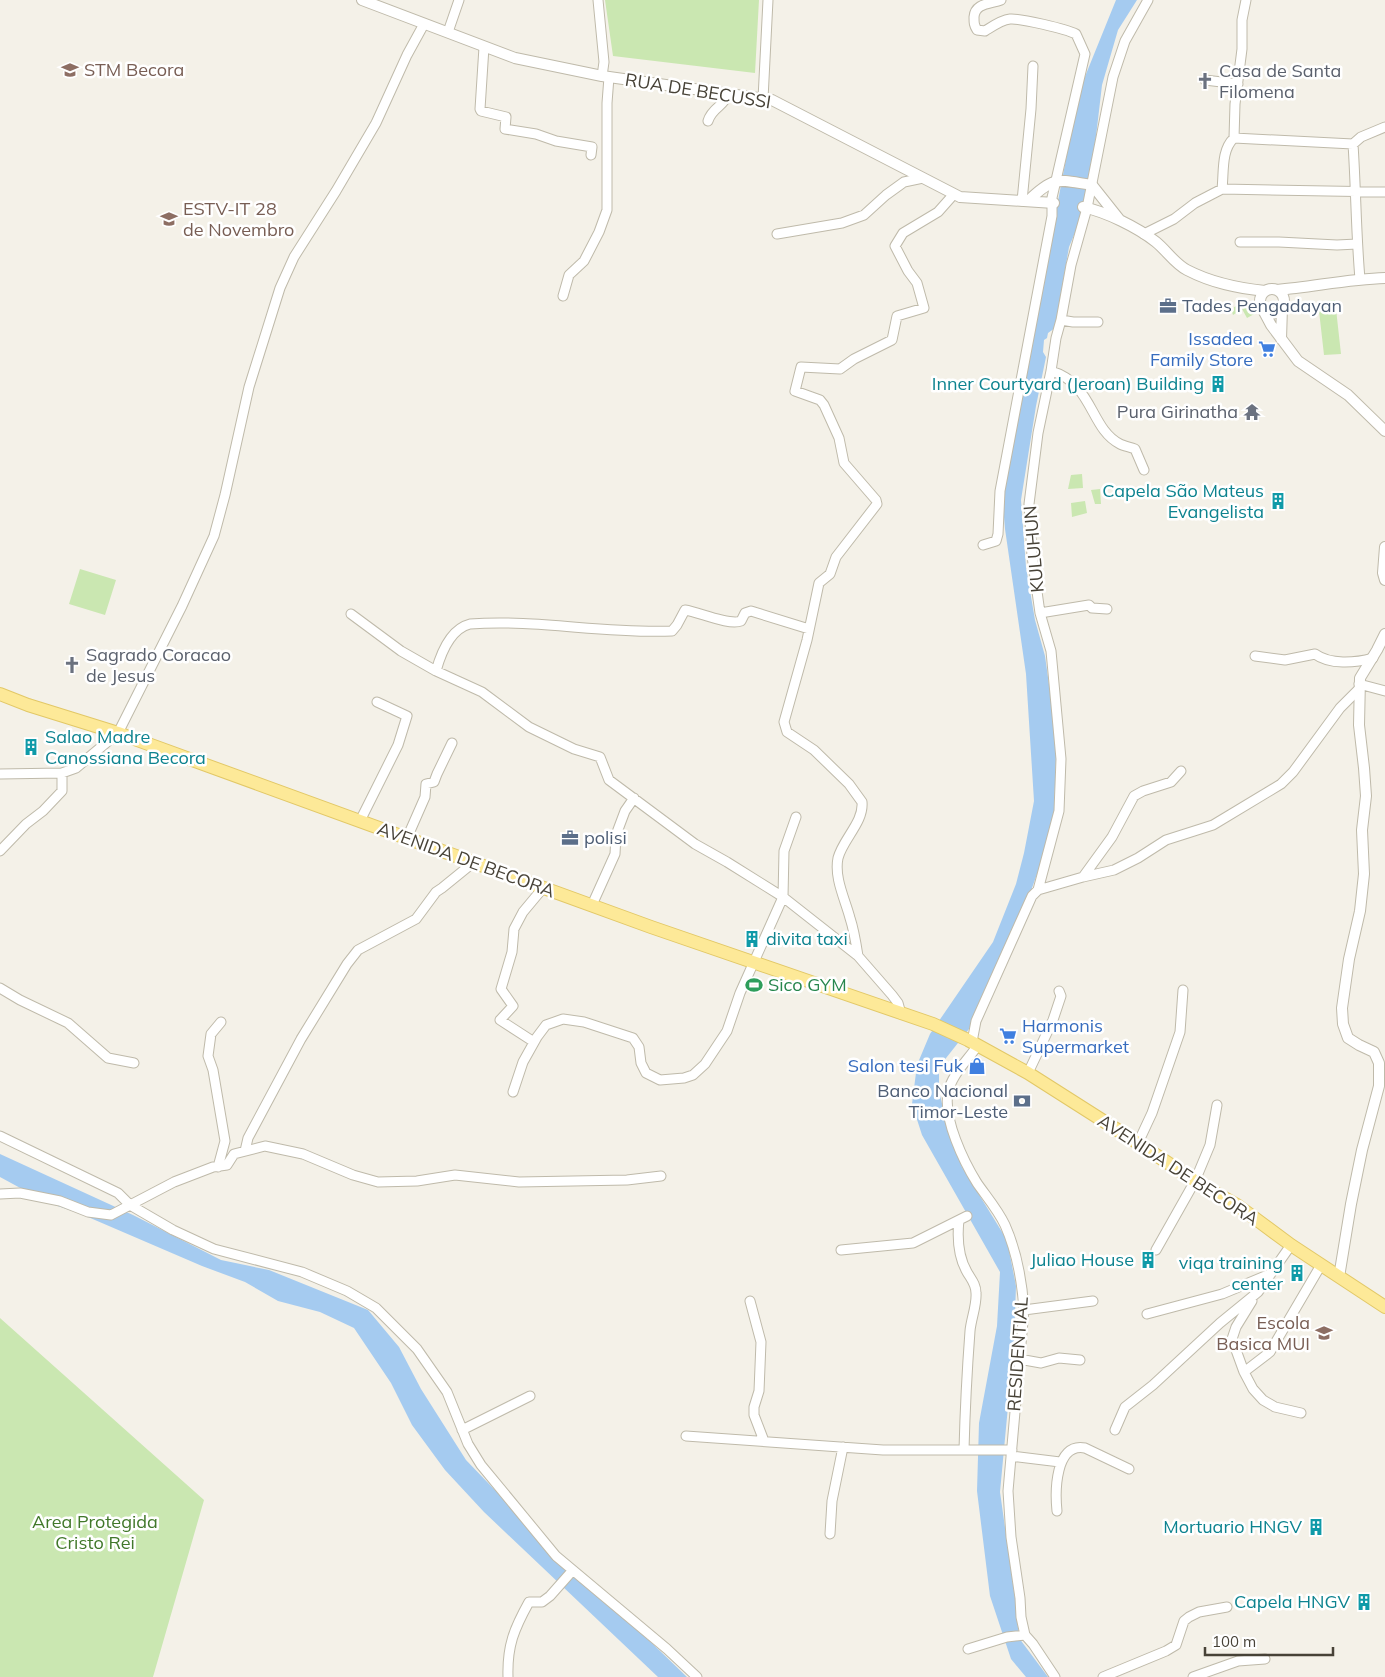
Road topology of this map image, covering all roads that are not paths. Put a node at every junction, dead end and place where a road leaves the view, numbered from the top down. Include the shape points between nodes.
1 (362, 0) edge
2 (459, 0) edge
3 (598, 0) edge
4 (768, 0) edge
5 (1000, 0) edge
6 (1148, 0) edge
7 (1246, 0) edge
8 (424, 24) junction
9 (448, 32) junction
10 (484, 47) junction
11 (1032, 66) dead end
12 (606, 76) junction
13 (1205, 80) dead end
14 (1238, 84) junction
15 (728, 94) junction
16 (763, 99) junction
17 (708, 121) dead end
18 (1385, 127) edge
19 (1234, 138) junction
20 (1353, 144) junction
21 (591, 155) dead end
22 (924, 178) junction
23 (1058, 180) junction
24 (1091, 185) junction
25 (1222, 189) junction
26 (1356, 192) junction
27 (1385, 192) edge
28 (954, 194) junction
29 (1025, 201) junction
30 (1052, 202) junction
31 (1085, 208) junction
32 (1122, 222) junction
33 (777, 234) dead end
34 (1144, 234) junction
35 (1240, 242) dead end
36 (1357, 244) junction
37 (1385, 278) edge
38 (1360, 279) junction
39 (1238, 288) junction
40 (1301, 288) junction
41 (1276, 290) junction
42 (1265, 291) junction
43 (563, 296) dead end
44 (1283, 305) junction
45 (1261, 306) junction
46 (1061, 320) junction
47 (1098, 322) dead end
48 (1281, 339) junction
49 (1052, 370) junction
50 (1385, 431) edge
51 (1144, 470) dead end
52 (983, 545) dead end
53 (1385, 547) edge
54 (1385, 580) edge
55 (1107, 609) dead end
56 (351, 614) dead end
57 (1040, 614) junction
58 (809, 629) junction
59 (1385, 634) edge
60 (1255, 656) dead end
61 (1373, 658) junction
62 (436, 671) junction
63 (1359, 687) junction
64 (1385, 691) edge
65 (0, 694) edge
66 (377, 702) dead end
67 (118, 733) junction
68 (452, 743) dead end
69 (1181, 771) dead end
70 (62, 773) junction
71 (0, 774) edge
72 (634, 798) junction
73 (796, 817) dead end
74 (360, 821) junction
75 (407, 838) junction
76 (0, 851) edge
77 (474, 862) junction
78 (1083, 878) junction
79 (543, 888) junction
80 (1038, 890) junction
81 (783, 897) junction
82 (592, 905) junction
83 (858, 956) junction
84 (754, 962) junction
85 (0, 988) edge
86 (1183, 990) dead end
87 (1058, 992) dead end
88 (901, 1014) junction
89 (221, 1022) dead end
90 (534, 1042) junction
91 (973, 1042) junction
92 (134, 1063) dead end
93 (1028, 1073) junction
94 (1382, 1077) edge
95 (513, 1092) dead end
96 (1217, 1105) dead end
97 (0, 1136) edge
98 (1138, 1143) junction
99 (245, 1151) junction
100 (218, 1167) junction
101 (661, 1176) dead end
102 (1195, 1181) junction
103 (0, 1194) edge
104 (130, 1205) junction
105 (1291, 1245) junction
106 (840, 1250) dead end
107 (1156, 1250) dead end
108 (1321, 1265) junction
109 (1270, 1274) junction
110 (1339, 1277) junction
111 (1258, 1292) junction
112 (750, 1301) dead end
113 (1093, 1301) dead end
114 (1385, 1307) edge
115 (1024, 1310) junction
116 (1147, 1314) dead end
117 (1019, 1359) junction
118 (1080, 1360) dead end
119 (1244, 1372) junction
120 (530, 1396) dead end
121 (1301, 1413) dead end
122 (462, 1430) junction
123 (1115, 1430) dead end
124 (686, 1436) dead end
125 (764, 1441) junction
126 (843, 1446) junction
127 (968, 1450) junction
128 (1009, 1452) junction
129 (1060, 1462) junction
130 (1129, 1469) dead end
131 (1056, 1511) dead end
132 (830, 1534) dead end
133 (573, 1570) junction
134 (1226, 1607) dead end
135 (1025, 1635) junction
136 (968, 1649) dead end
137 (1265, 1659) dead end
138 (508, 1677) edge
139 (697, 1677) edge
140 (1055, 1677) edge
141 (1103, 1677) edge
142 (1193, 1677) edge

1 - 8 street, RUA DE BECUSSI
2 - 9 street
3 - 12 street
4 - 16 street
5 - 23 street via 978,7 974,25 978,30 985,31 1012,18 1066,30 1076,34 1085,54
6 - 24 street, KULUHUN via 1125,41 1113,77
7 - 14 street
8 - 9 street, RUA DE BECUSSI
8 - 67 street via 376,123 294,256 280,288 249,387 214,536
9 - 10 street, RUA DE BECUSSI
10 - 12 street, RUA DE BECUSSI via 515,58
10 - 21 street via 481,111 506,117 505,129 592,147
11 - 29 street
12 - 15 street, RUA DE BECUSSI
12 - 43 street via 607,210 584,262 569,275
13 - 14 street
14 - 19 street
15 - 16 street, RUA DE BECUSSI
15 - 17 street via 727,100 710,113
16 - 22 street, RUA DE BECUSSI via 772,100
18 - 20 street
19 - 20 street
19 - 25 street via 1225,151
20 - 26 street
22 - 28 street, RUA DE BECUSSI
22 - 33 street via 904,182 864,215 842,223
23 - 24 street
23 - 29 street
23 - 30 street
24 - 31 street, KULUHUN
24 - 32 street
25 - 26 street
25 - 34 street
26 - 27 street
26 - 36 street
28 - 29 street, RUA DE BECUSSI
28 - 58 street via 938,212 903,233 895,246 918,283 924,308 897,316 892,340 840,369 801,367 795,391 820,400 824,405 839,438 844,463 874,496 877,504 836,557 830,574 819,582
29 - 30 street, RUA DE BECUSSI
30 - 52 street via 1000,491 998,534 996,541
31 - 32 street
31 - 46 street, KULUHUN
32 - 34 street
34 - 39 street via 1185,269
35 - 36 street
36 - 38 street
37 - 38 street
38 - 40 street
39 - 42 street
39 - 45 street
40 - 41 street
40 - 44 street
41 - 42 street
41 - 44 street via 1282,295
42 - 45 street via 1260,298
44 - 45 street via 1271,313
44 - 48 street
45 - 48 street
46 - 47 street
46 - 49 street, KULUHUN
48 - 50 street via 1298,361 1348,395
49 - 51 street via 1062,374 1082,392 1104,430 1118,444 1135,449
49 - 57 street, KULUHUN via 1038,433 1029,504
53 - 54 street
55 - 57 street via 1089,605
56 - 62 street via 401,651
57 - 80 street, KULUHUN via 1051,651 1061,759 1059,811
58 - 62 street via 751,611 733,623 684,610 672,631 657,632 607,631 519,622 470,624 455,632
58 - 83 street via 784,722 785,730 814,750 849,784 862,802 860,814 840,852 838,866
59 - 61 street
60 - 61 street via 1285,660 1315,654 1323,660 1357,662
61 - 63 street via 1360,678
62 - 72 street via 482,692 529,726 574,749 600,757 609,780
63 - 64 street
63 - 78 street via 1281,784 1213,824 1166,840 1114,870
63 - 94 street via 1366,796 1362,830 1364,874 1342,1008 1348,1038 1374,1052
65 - 67 main road, AVENIDA DE BECORA
66 - 74 street via 407,716 398,745
67 - 70 street via 76,768
67 - 74 main road, AVENIDA DE BECORA
68 - 75 street via 434,782 426,784 425,797
69 - 78 street via 1171,782 1134,796 1112,837
70 - 71 street
70 - 76 street via 62,791
72 - 81 street via 695,844
72 - 82 street via 625,811 616,835 615,854
73 - 81 street via 784,851
74 - 75 main road, AVENIDA DE BECORA
75 - 77 main road, AVENIDA DE BECORA
77 - 79 main road, AVENIDA DE BECORA
77 - 99 street via 436,892 416,919 358,950 300,1039 248,1138
78 - 80 street
79 - 82 main road, AVENIDA DE BECORA
79 - 90 street via 514,929 512,952 501,989 513,1006 500,1020
80 - 91 street, KULUHUN via 1032,896 976,1021
81 - 83 street
81 - 84 street
82 - 84 main road, AVENIDA DE BECORA
83 - 88 street via 892,995
84 - 88 main road, AVENIDA DE BECORA
84 - 90 street via 727,1031 705,1064 693,1075 660,1080 646,1073 639,1046 633,1038 584,1022 563,1019 546,1025
85 - 92 street via 68,1023 108,1058
86 - 98 street via 1180,1032
87 - 93 street via 1061,996 1053,1020
88 - 91 main road, AVENIDA DE BECORA via 934,1024
89 - 100 street via 212,1034 208,1056 224,1141
90 - 95 street
91 - 93 main road, AVENIDA DE BECORA
91 - 115 street, RESIDENTIAL via 949,1087 948,1114 969,1170 1004,1222 1017,1256
93 - 98 main road, AVENIDA DE BECORA
94 - 110 street via 1362,1150
96 - 102 street via 1210,1145
97 - 104 street via 118,1193
98 - 102 main road, AVENIDA DE BECORA
99 - 100 street via 234,1154 227,1165
99 - 101 street via 265,1146 303,1154 378,1182 417,1181 455,1175 519,1182 627,1180
100 - 104 street via 174,1182
102 - 105 main road, AVENIDA DE BECORA via 1237,1205
102 - 107 street
103 - 104 street via 20,1193 111,1215
104 - 122 street via 214,1249 302,1272 347,1291 376,1308 417,1348 447,1392
105 - 108 main road, AVENIDA DE BECORA
105 - 109 street
106 - 127 street via 913,1243 963,1218 958,1242 976,1293 970,1341
108 - 110 main road, AVENIDA DE BECORA
108 - 119 street via 1270,1352
109 - 111 street
109 - 116 street via 1222,1294
110 - 114 main road, AVENIDA DE BECORA
111 - 119 street via 1232,1339
111 - 123 street via 1125,1407
112 - 125 street via 760,1342 759,1391 754,1415
113 - 115 street
115 - 117 street, RESIDENTIAL
117 - 118 street via 1041,1363 1059,1358
117 - 128 street, RESIDENTIAL
119 - 121 street via 1262,1400 1275,1407
120 - 122 street
122 - 133 street via 481,1465 556,1556
124 - 125 street
125 - 126 street
126 - 127 street via 883,1450
126 - 132 street via 832,1501
127 - 128 street
128 - 129 street
128 - 135 street, RESIDENTIAL via 1011,1538
129 - 130 street via 1071,1450 1081,1447
129 - 131 street
133 - 138 street via 542,1602 529,1602 514,1628
133 - 139 street
134 - 141 street via 1193,1614 1184,1621 1173,1648
135 - 136 street
135 - 140 street, RESIDENTIAL
137 - 142 street via 1238,1661

